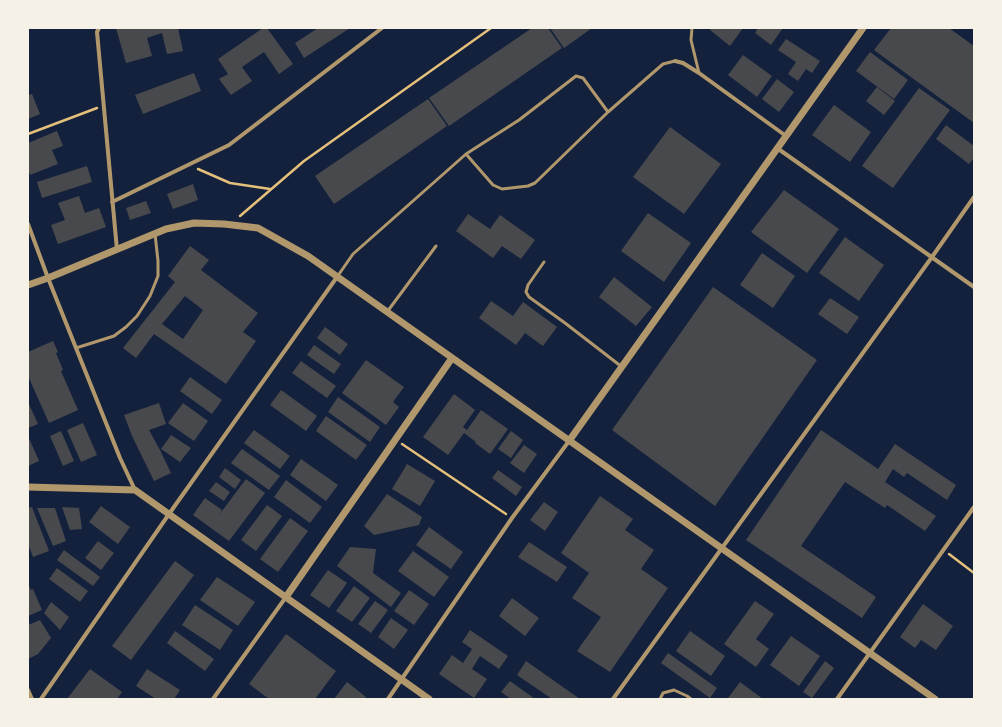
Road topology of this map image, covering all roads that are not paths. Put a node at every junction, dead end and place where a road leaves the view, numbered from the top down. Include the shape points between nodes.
1 (99, 28) edge
2 (382, 28) edge
3 (692, 28) edge
4 (863, 28) edge
5 (674, 61) joint
6 (699, 73) junction
7 (608, 112) junction
8 (786, 136) junction
9 (777, 148) junction
10 (466, 154) junction
11 (974, 197) edge
12 (112, 202) junction
13 (28, 224) edge
14 (155, 234) junction
15 (436, 246) dead end
16 (117, 250) junction
17 (932, 257) junction
18 (544, 262) dead end
19 (337, 277) junction
20 (48, 278) junction
21 (28, 285) edge
22 (974, 286) edge
23 (387, 312) junction
24 (76, 348) junction
25 (452, 358) junction
26 (622, 367) junction
27 (569, 441) junction
28 (28, 486) edge
29 (135, 490) junction
30 (974, 507) edge
31 (169, 514) junction
32 (721, 548) junction
33 (286, 597) junction
34 (870, 653) junction
35 (402, 680) junction
36 (28, 690) edge
37 (32, 699) edge
38 (41, 699) edge
39 (213, 699) edge
40 (388, 699) edge
41 (429, 699) edge
42 (613, 699) edge
43 (660, 699) edge
44 (691, 699) edge
45 (837, 699) edge
46 (935, 699) edge

1 - 12 street via 97,32
2 - 12 street via 229,146
3 - 6 lane via 691,40
4 - 8 street
5 - 6 street via 683,63
5 - 7 lane via 663,64
6 - 8 street
7 - 10 lane via 583,78 576,76 519,120
7 - 10 lane via 535,183 528,186 502,189 494,185
8 - 9 street
9 - 17 street
9 - 26 street
10 - 19 lane via 353,254
11 - 17 street
12 - 16 street
13 - 20 street
14 - 16 street
14 - 19 street via 194,223 258,228 308,256
14 - 24 lane via 158,276 150,296 137,316 114,336
15 - 23 lane
16 - 20 street
17 - 22 street
17 - 32 street
18 - 26 lane via 528,285 526,292 529,297
19 - 23 street
19 - 31 street
20 - 21 street
20 - 24 street
23 - 25 street
24 - 29 street
25 - 27 street
25 - 33 street
26 - 27 street
27 - 32 street
27 - 35 street via 512,518
28 - 29 street
29 - 31 street
30 - 34 street
31 - 33 street
31 - 38 street
32 - 34 street
32 - 42 street
33 - 35 street
33 - 39 street
34 - 45 street
34 - 46 street
35 - 40 street
35 - 41 street
36 - 37 street
43 - 44 lane via 663,693 674,690

